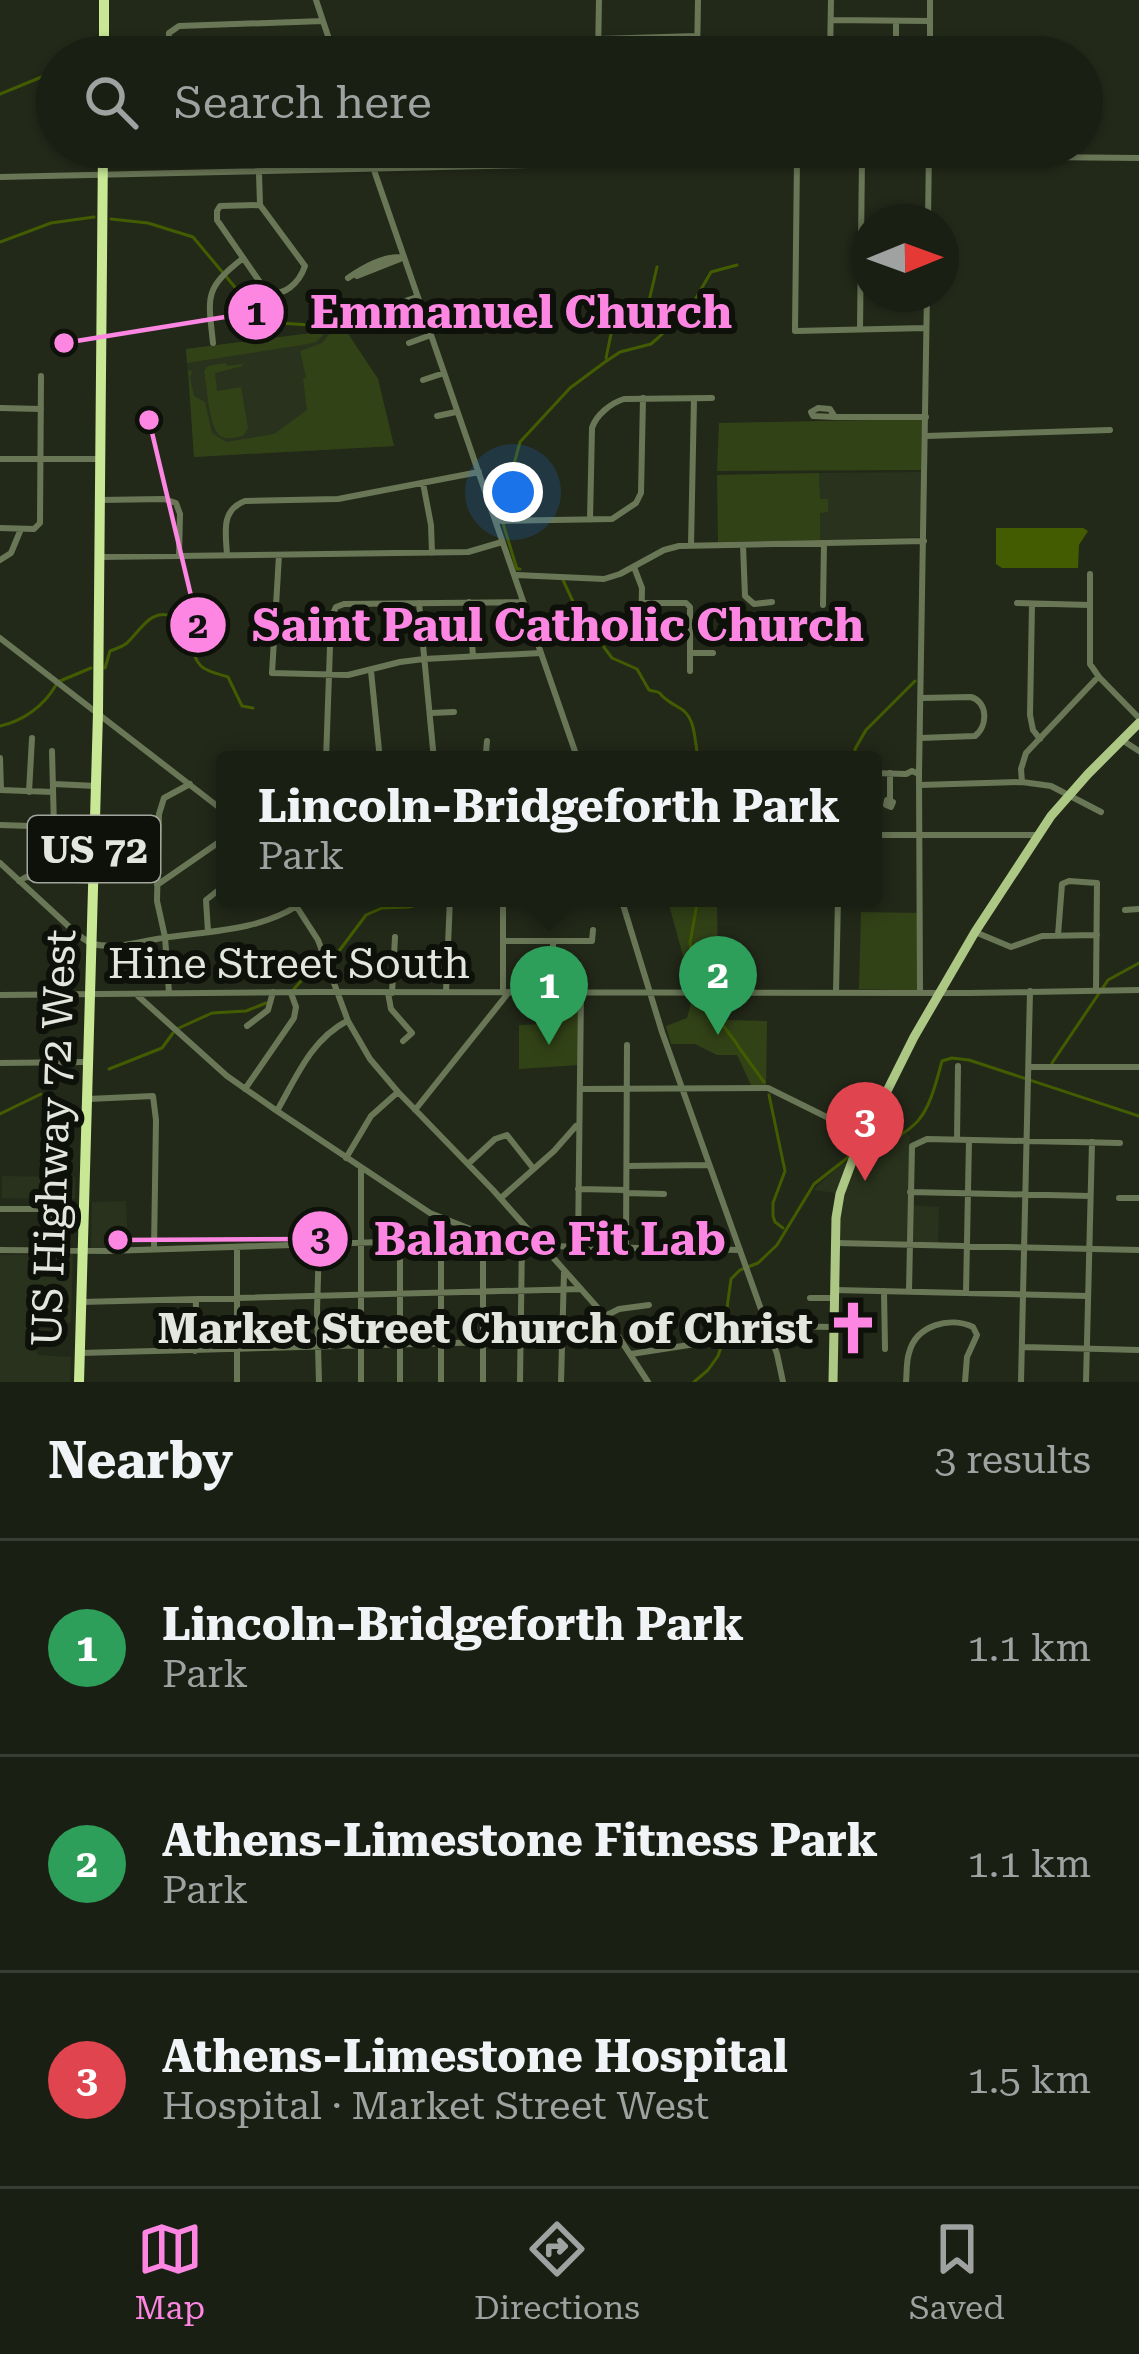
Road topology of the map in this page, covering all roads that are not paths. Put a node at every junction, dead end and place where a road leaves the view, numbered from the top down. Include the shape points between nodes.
1 (104, 0) edge
2 (316, 0) edge
3 (599, 0) edge
4 (698, 0) edge
5 (831, 0) edge
6 (930, 0) edge
7 (831, 20) junction
8 (323, 21) junction
9 (896, 21) junction
10 (930, 21) junction
11 (104, 36) edge
12 (170, 36) edge
13 (328, 36) edge
14 (598, 36) edge
15 (698, 36) edge
16 (831, 36) edge
17 (896, 36) edge
18 (930, 36) edge
19 (1103, 157) edge
20 (1139, 158) edge
21 (103, 168) edge
22 (414, 168) edge
23 (797, 168) edge
24 (862, 168) edge
25 (928, 168) edge
26 (374, 169) junction
27 (259, 173) junction
28 (103, 176) junction
29 (0, 177) edge
30 (928, 204) edge
31 (260, 205) junction
32 (403, 257) junction
33 (242, 259) junction
34 (417, 297) junction
35 (384, 308) dead end
36 (927, 312) edge
37 (927, 328) junction
38 (860, 329) junction
39 (431, 335) junction
40 (213, 343) dead end
41 (409, 343) dead end
42 (444, 373) junction
43 (41, 376) dead end
44 (422, 380) dead end
45 (644, 398) junction
46 (694, 398) junction
47 (712, 398) dead end
48 (0, 408) edge
49 (41, 409) junction
50 (457, 409) junction
51 (437, 416) dead end
52 (835, 417) dead end
53 (926, 417) junction
54 (1110, 430) dead end
55 (926, 436) junction
56 (0, 459) edge
57 (42, 459) junction
58 (100, 459) junction
59 (479, 472) junction
60 (423, 483) junction
61 (100, 500) junction
62 (590, 520) junction
63 (496, 521) junction
64 (0, 528) edge
65 (21, 529) junction
66 (924, 541) junction
67 (503, 542) junction
68 (824, 543) junction
69 (742, 544) junction
70 (691, 545) junction
71 (431, 553) junction
72 (227, 555) junction
73 (279, 555) junction
74 (179, 556) junction
75 (100, 557) junction
76 (0, 560) edge
77 (634, 567) junction
78 (1090, 574) dead end
79 (514, 575) junction
80 (469, 602) junction
81 (523, 602) junction
82 (772, 602) dead end
83 (419, 603) junction
84 (641, 603) junction
85 (1017, 603) dead end
86 (1032, 604) junction
87 (823, 605) dead end
88 (1089, 605) junction
89 (0, 638) edge
90 (637, 644) dead end
91 (541, 653) junction
92 (690, 653) junction
93 (713, 653) dead end
94 (473, 656) junction
95 (424, 659) junction
96 (370, 671) junction
97 (690, 671) dead end
98 (329, 675) junction
99 (1099, 677) junction
100 (921, 698) junction
101 (454, 712) dead end
102 (98, 713) junction
103 (430, 713) junction
104 (1139, 720) edge
105 (32, 738) dead end
106 (920, 738) junction
107 (1040, 739) junction
108 (1122, 740) junction
109 (487, 741) dead end
110 (52, 751) dead end
111 (326, 751) edge
112 (379, 751) edge
113 (432, 751) edge
114 (486, 751) edge
115 (575, 751) edge
116 (1139, 751) edge
117 (0, 758) edge
118 (882, 773) edge
119 (890, 773) junction
120 (920, 774) junction
121 (1022, 782) junction
122 (190, 784) junction
123 (920, 785) junction
124 (96, 786) junction
125 (54, 788) junction
126 (1, 790) edge
127 (29, 792) junction
128 (1070, 794) junction
129 (890, 800) dead end
130 (216, 805) edge
131 (1101, 812) dead end
132 (0, 825) edge
133 (54, 827) junction
134 (95, 828) junction
135 (882, 835) edge
136 (920, 835) junction
137 (1037, 835) junction
138 (216, 844) edge
139 (0, 863) edge
140 (19, 881) junction
141 (93, 882) junction
142 (157, 885) junction
143 (216, 893) edge
144 (297, 907) joint
145 (451, 907) edge
146 (502, 907) edge
147 (624, 907) edge
148 (838, 907) edge
149 (1139, 909) edge
150 (1125, 910) dead end
151 (593, 930) dead end
152 (208, 932) junction
153 (975, 932) junction
154 (1058, 935) junction
155 (1097, 935) junction
156 (165, 937) junction
157 (395, 937) dead end
158 (504, 941) junction
159 (553, 941) junction
160 (92, 944) junction
161 (1100, 990) junction
162 (1139, 990) edge
163 (1030, 991) junction
164 (273, 992) junction
165 (338, 992) junction
166 (446, 992) junction
167 (506, 992) junction
168 (553, 992) junction
169 (581, 992) junction
170 (650, 992) junction
171 (836, 992) junction
172 (920, 992) junction
173 (169, 993) junction
174 (291, 993) junction
175 (390, 993) junction
176 (939, 993) junction
177 (90, 994) junction
178 (135, 994) junction
179 (0, 995) edge
180 (348, 1021) junction
181 (247, 1026) dead end
182 (403, 1041) dead end
183 (627, 1045) dead end
184 (88, 1062) junction
185 (0, 1063) edge
186 (958, 1066) dead end
187 (1139, 1067) edge
188 (1028, 1074) junction
189 (245, 1089) junction
190 (581, 1089) junction
191 (628, 1089) junction
192 (683, 1089) junction
193 (398, 1092) junction
194 (87, 1099) junction
195 (415, 1110) junction
196 (277, 1111) junction
197 (578, 1124) junction
198 (957, 1139) junction
199 (863, 1140) junction
200 (969, 1140) junction
201 (1027, 1141) junction
202 (1092, 1142) junction
203 (1120, 1143) dead end
204 (346, 1158) junction
205 (468, 1164) junction
206 (627, 1166) junction
207 (710, 1166) junction
208 (361, 1168) junction
209 (534, 1168) junction
210 (578, 1189) junction
211 (626, 1191) junction
212 (910, 1192) junction
213 (968, 1193) junction
214 (664, 1195) dead end
215 (1025, 1195) junction
216 (1090, 1196) junction
217 (501, 1198) junction
218 (1119, 1198) dead end
219 (1139, 1198) edge
220 (0, 1209) edge
221 (535, 1237) junction
222 (523, 1239) junction
223 (481, 1240) junction
224 (441, 1241) junction
225 (400, 1243) junction
226 (836, 1243) junction
227 (360, 1244) junction
228 (319, 1245) junction
229 (543, 1246) junction
230 (578, 1246) junction
231 (908, 1246) junction
232 (967, 1246) junction
233 (237, 1247) junction
234 (626, 1247) junction
235 (1024, 1247) junction
236 (1089, 1249) junction
237 (0, 1250) edge
238 (52, 1250) junction
239 (154, 1250) junction
240 (740, 1250) junction
241 (1139, 1250) edge
242 (82, 1251) junction
243 (564, 1270) junction
244 (581, 1289) junction
245 (562, 1290) junction
246 (523, 1291) junction
247 (884, 1291) junction
248 (482, 1292) junction
249 (909, 1292) junction
250 (441, 1293) junction
251 (966, 1293) junction
252 (400, 1294) junction
253 (834, 1294) junction
254 (1023, 1294) junction
255 (360, 1295) junction
256 (1088, 1295) junction
257 (318, 1297) junction
258 (237, 1298) junction
259 (810, 1298) dead end
260 (196, 1300) junction
261 (81, 1302) junction
262 (649, 1305) dead end
263 (605, 1316) junction
264 (767, 1326) junction
265 (834, 1327) junction
266 (562, 1340) junction
267 (521, 1341) junction
268 (482, 1342) junction
269 (401, 1344) junction
270 (440, 1344) junction
271 (360, 1345) junction
272 (320, 1347) junction
273 (1022, 1347) junction
274 (1087, 1348) junction
275 (237, 1349) junction
276 (885, 1349) dead end
277 (1139, 1350) edge
278 (196, 1351) junction
279 (80, 1353) junction
280 (631, 1354) junction
281 (79, 1382) edge
282 (237, 1382) edge
283 (319, 1382) edge
284 (361, 1382) edge
285 (400, 1382) edge
286 (441, 1382) edge
287 (483, 1382) edge
288 (520, 1382) edge
289 (561, 1382) edge
290 (648, 1382) edge
291 (782, 1382) edge
292 (833, 1382) edge
293 (906, 1382) edge
294 (965, 1382) edge
295 (1021, 1382) edge
296 (1086, 1382) edge

1 - 11 highway
2 - 8 street
3 - 14 street
4 - 15 street
5 - 7 street
6 - 10 street
7 - 9 street
7 - 16 street
8 - 12 street via 179,26
8 - 13 street
9 - 10 street
9 - 17 street
10 - 18 street
19 - 20 street
21 - 28 highway, US 72
22 - 26 street
23 - 38 street via 795,331
24 - 38 street
25 - 30 street
26 - 27 street
26 - 32 street
27 - 28 street
27 - 31 street
28 - 29 street
28 - 58 highway, US Highway 72 West / US 72
31 - 33 street via 218,208 219,226
31 - 33 street via 304,268 288,290 274,294
32 - 32 street via 376,262 348,278 397,262
32 - 34 street
33 - 40 street via 214,285
34 - 35 street
34 - 39 street
36 - 37 street
37 - 38 street
37 - 53 street
39 - 41 street
39 - 42 street
42 - 44 street
42 - 50 street
43 - 49 street
45 - 46 street
45 - 62 street via 640,497 615,518
45 - 62 street via 616,401 592,424
46 - 47 street
46 - 70 street
48 - 49 street
49 - 57 street
50 - 51 street
50 - 59 street
52 - 53 street
53 - 55 street
54 - 55 street
55 - 66 street
56 - 57 street
57 - 58 street
57 - 65 street via 40,523
58 - 61 highway, US Highway 72 West / US 72
59 - 60 street
59 - 63 street
60 - 71 street
60 - 72 street via 338,499 237,504 227,517
61 - 74 street via 176,503
61 - 75 highway, US Highway 72 West / US 72
62 - 63 street
63 - 67 street
64 - 65 street
65 - 76 street
66 - 68 street
66 - 100 street
67 - 71 street
67 - 79 street
68 - 69 street
68 - 87 street
69 - 70 street
69 - 82 street via 745,596
70 - 77 street
71 - 73 street
72 - 73 street
72 - 74 street
73 - 98 street via 272,673
74 - 75 street
75 - 102 highway, US Highway 72 West / US 72
77 - 79 street via 596,580
77 - 84 street
78 - 88 street
79 - 81 street
80 - 81 street
80 - 83 street
80 - 94 street
81 - 91 street
83 - 95 street
83 - 98 street via 336,607
84 - 90 street
84 - 92 street via 690,604
85 - 86 street
86 - 88 street
86 - 107 street via 1030,716
88 - 99 street via 1089,659
89 - 102 street
91 - 94 street
91 - 115 street
92 - 93 street
92 - 97 street
94 - 95 street
95 - 96 street
95 - 103 street
96 - 98 street
96 - 112 street
98 - 111 street
99 - 104 street
99 - 107 street
100 - 106 street
100 - 106 street via 979,699 984,723 975,736
101 - 103 street
102 - 122 street
102 - 124 highway, US Highway 72 West / US 72
103 - 113 street
104 - 108 main road
105 - 127 street
106 - 120 street
107 - 121 street via 1023,760
108 - 116 street
108 - 128 main road
109 - 114 street
110 - 125 street
117 - 126 street
118 - 119 street
119 - 120 street
119 - 129 street
120 - 123 street
121 - 123 street
121 - 128 street
122 - 130 street
122 - 142 street via 160,806
123 - 136 street
124 - 125 street
124 - 134 highway, US Highway 72 West / US 72
125 - 127 street
125 - 133 street
126 - 127 street
128 - 131 street
128 - 137 main road
132 - 133 street
133 - 134 street
134 - 141 highway, US Highway 72 West / US 72
135 - 136 street
136 - 137 street
136 - 172 street
137 - 153 main road
138 - 142 street
139 - 140 street
140 - 141 street
140 - 160 street
141 - 160 highway, US Highway 72 West / US 72
142 - 156 street
143 - 152 street via 206,900
144 - 152 street via 268,922
144 - 165 street
145 - 166 street
146 - 158 street
147 - 170 street
148 - 171 street
149 - 150 street
151 - 159 street via 592,941
152 - 156 street
153 - 154 street via 1011,947
153 - 176 main road
154 - 155 street
154 - 155 street via 1059,890 1069,880 1097,883
155 - 161 street
156 - 160 street
156 - 173 street
157 - 175 street
158 - 159 street
158 - 167 street
159 - 168 street
160 - 177 highway, US Highway 72 West / US 72
161 - 162 street, Hine Street South
161 - 163 street, Hine Street South
163 - 176 street, Hine Street South
163 - 188 street
164 - 173 street, Hine Street South
164 - 174 street, Hine Street South
164 - 181 street via 268,1010
165 - 174 street, Hine Street South
165 - 175 street, Hine Street South
165 - 180 street
166 - 167 street, Hine Street South
166 - 175 street, Hine Street South
167 - 168 street, Hine Street South
167 - 195 street
168 - 169 street, Hine Street South
169 - 170 street, Hine Street South
169 - 190 street
170 - 171 street, Hine Street South
170 - 192 street
171 - 172 street, Hine Street South
172 - 176 street, Hine Street South
173 - 178 street, Hine Street South
174 - 189 street via 294,1018
175 - 182 street via 391,1009 412,1033
176 - 199 main road
177 - 178 street, Hine Street South
177 - 179 street, Hine Street South
177 - 184 highway, US Highway 72 West / US 72
178 - 189 street
180 - 193 street
180 - 196 street via 315,1045
183 - 191 street
184 - 185 street
184 - 194 highway, US Highway 72 West / US 72
186 - 198 street
187 - 188 street
188 - 201 street
189 - 196 street
190 - 191 street
190 - 197 street
191 - 192 street
191 - 206 street
192 - 199 street via 768,1088
192 - 207 street
193 - 195 street
193 - 204 street via 371,1116
194 - 239 street via 153,1096
194 - 242 highway, US Highway 72 West / US 72
195 - 205 street
196 - 204 street
197 - 209 street
197 - 210 street
198 - 200 street
198 - 212 street via 914,1143
199 - 226 main road via 838,1202
200 - 201 street
200 - 213 street
201 - 202 street
201 - 215 street
202 - 203 street
202 - 216 street
204 - 208 street
205 - 209 street via 503,1135
205 - 217 street
206 - 207 street
206 - 211 street
207 - 240 street
208 - 223 street via 430,1213 480,1232
208 - 227 street
209 - 217 street
210 - 211 street
210 - 230 street
211 - 214 street
211 - 234 street
212 - 213 street
212 - 231 street
213 - 215 street
213 - 232 street
215 - 216 street
215 - 235 street
216 - 236 street
217 - 221 street
218 - 219 street
220 - 238 street via 52,1209
221 - 222 street
221 - 229 street
222 - 223 street
222 - 246 street
223 - 224 street
223 - 248 street
224 - 225 street
224 - 250 street
225 - 227 street
225 - 252 street
226 - 231 street
226 - 253 main road
227 - 228 street
227 - 255 street
228 - 233 street
228 - 257 street
229 - 230 street
229 - 243 street
230 - 234 street
231 - 232 street
231 - 249 street
232 - 235 street
232 - 251 street
233 - 239 street
233 - 258 street
234 - 240 street
235 - 236 street
235 - 254 street
236 - 241 street
236 - 256 street
237 - 238 street
238 - 242 street
239 - 242 street
240 - 264 street
242 - 261 highway, US Highway 72 West / US 72
243 - 244 street
243 - 245 street
244 - 245 street
244 - 263 street
245 - 246 street
245 - 266 street
246 - 248 street
246 - 267 street
247 - 249 street
247 - 253 street
247 - 276 street
248 - 250 street
248 - 268 street
249 - 251 street
250 - 252 street
250 - 270 street
251 - 254 street
252 - 255 street
252 - 269 street
253 - 259 street
253 - 265 main road
254 - 256 street
254 - 273 street
255 - 257 street
255 - 271 street
256 - 274 street
257 - 258 street
257 - 272 street
258 - 260 street
258 - 275 street
260 - 261 street
260 - 278 street
261 - 279 highway, US Highway 72 West / US 72
262 - 263 street
263 - 280 street
264 - 265 street
264 - 280 street
264 - 291 street
265 - 292 main road
266 - 267 street
266 - 289 street
267 - 268 street
267 - 288 street
268 - 270 street
268 - 287 street
269 - 270 street
269 - 271 street
269 - 285 street
270 - 286 street
271 - 272 street
271 - 284 street
272 - 275 street
272 - 283 street
273 - 274 street
273 - 295 street
274 - 277 street
274 - 296 street
275 - 278 street
275 - 282 street
278 - 279 street
279 - 281 highway, US Highway 72 West / US 72
280 - 290 street
293 - 294 street via 914,1342 953,1322 976,1335

